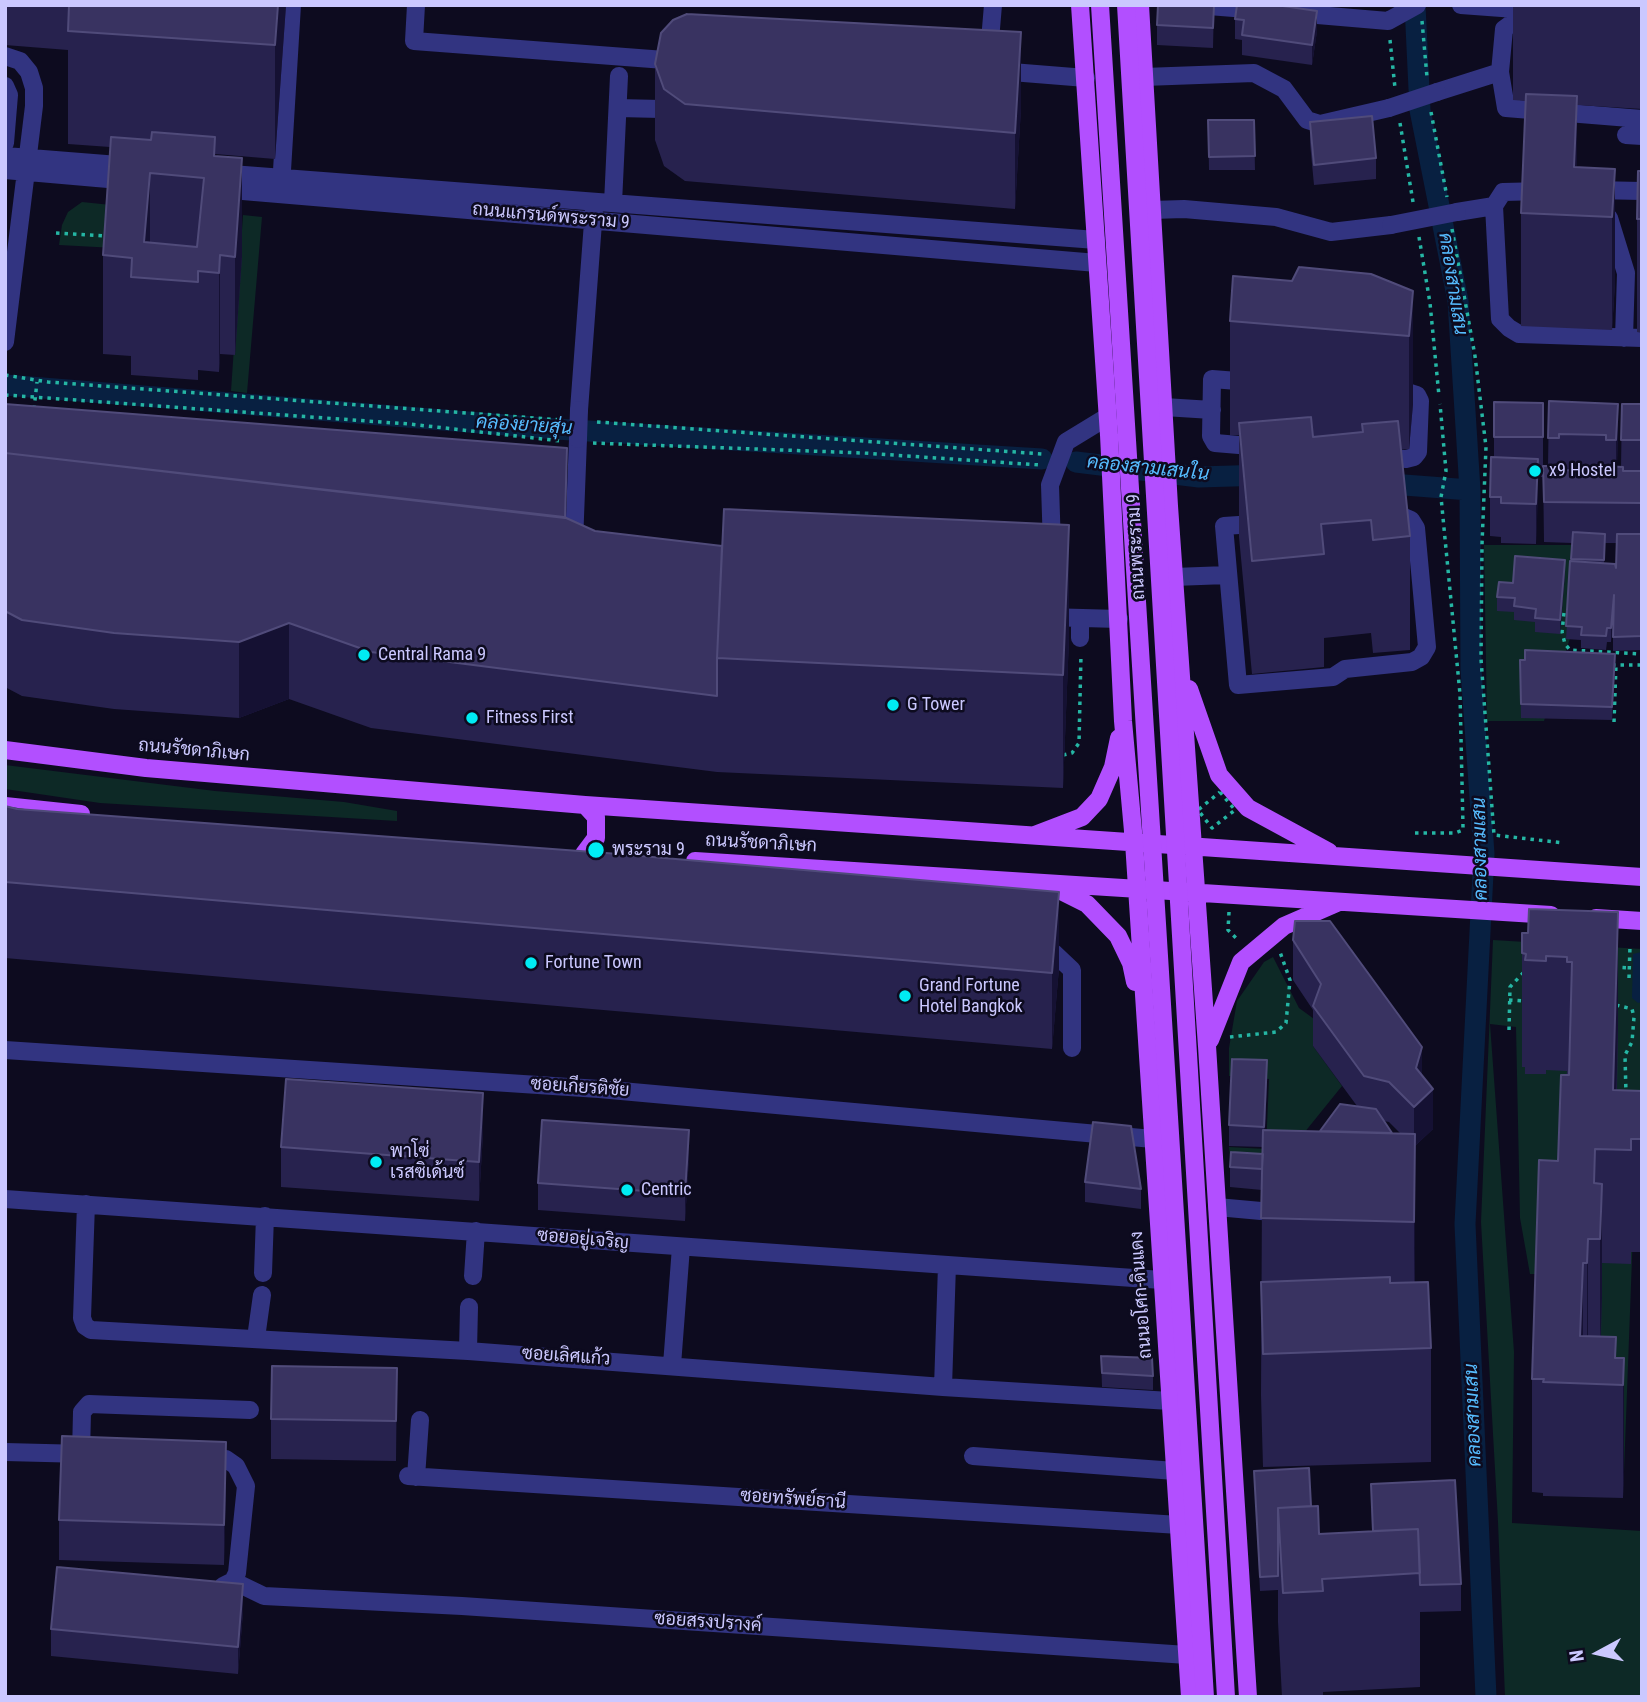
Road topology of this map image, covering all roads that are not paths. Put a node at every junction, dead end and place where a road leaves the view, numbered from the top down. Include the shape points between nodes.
1 (292, 5) edge
2 (416, 5) edge
3 (993, 5) edge
4 (1080, 5) edge
5 (1100, 5) edge
6 (1126, 5) edge
7 (1140, 5) edge
8 (1196, 5) edge
9 (1461, 5) edge
10 (1529, 8) edge
11 (1419, 12) edge
12 (1547, 23) dead end
13 (5, 56) edge
14 (700, 63) edge
15 (1500, 72) junction
16 (620, 76) dead end
17 (1144, 77) junction
18 (1086, 78) junction
19 (5, 86) edge
20 (618, 108) junction
21 (661, 109) edge
22 (1642, 119) edge
23 (5, 143) edge
24 (5, 156) edge
25 (29, 165) junction
26 (5, 170) edge
27 (143, 175) edge
28 (198, 179) edge
29 (281, 186) junction
30 (1609, 190) junction
31 (1642, 191) edge
32 (594, 202) junction
33 (613, 203) junction
34 (1494, 206) junction
35 (1152, 210) junction
36 (592, 220) junction
37 (1096, 240) junction
38 (1097, 263) junction
39 (1633, 338) edge
40 (5, 342) edge
41 (1164, 407) junction
42 (1212, 410) junction
43 (1107, 417) junction
44 (1052, 564) edge
45 (576, 566) edge
46 (1227, 575) junction
47 (1174, 577) junction
48 (1026, 616) edge
49 (1080, 618) junction
50 (1119, 620) junction
51 (1080, 638) road end
52 (1179, 656) junction
53 (1123, 721) junction
54 (5, 750) edge
55 (585, 805) junction
56 (5, 806) edge
57 (100, 816) edge
58 (1031, 838) junction
59 (1134, 842) junction
60 (1192, 844) junction
61 (1332, 854) junction
62 (609, 856) edge
63 (672, 860) edge
64 (710, 862) junction
65 (1642, 877) edge
66 (1024, 880) junction
67 (709, 885) edge
68 (1137, 891) junction
69 (1196, 893) junction
70 (1342, 901) junction
71 (1156, 917) joint
72 (1642, 920) edge
73 (1017, 950) edge
74 (1146, 1026) junction
75 (1208, 1046) junction
76 (1072, 1048) dead end
77 (5, 1049) edge
78 (1153, 1139) junction
79 (5, 1199) edge
80 (86, 1204) junction
81 (1217, 1208) junction
82 (1294, 1214) edge
83 (265, 1216) junction
84 (477, 1231) junction
85 (681, 1247) junction
86 (947, 1265) junction
87 (262, 1273) dead end
88 (473, 1276) dead end
89 (1162, 1280) junction
90 (262, 1295) dead end
91 (469, 1307) dead end
92 (256, 1338) junction
93 (1225, 1349) junction
94 (468, 1351) junction
95 (1167, 1351) junction
96 (672, 1365) junction
97 (943, 1387) junction
98 (1170, 1401) junction
99 (250, 1409) dead end
100 (420, 1420) dead end
101 (5, 1452) edge
102 (81, 1454) junction
103 (107, 1455) edge
104 (973, 1456) dead end
105 (187, 1458) edge
106 (1176, 1475) junction
107 (1233, 1479) junction
108 (1179, 1525) junction
109 (233, 1581) junction
110 (206, 1586) edge
111 (1187, 1655) junction
112 (1190, 1697) edge
113 (1205, 1697) edge
114 (1226, 1697) edge
115 (1248, 1697) edge

1 - 29 street
2 - 14 street via 414,41
3 - 18 street via 987,78
4 - 18 main road, ถนนพระราม 9
5 - 71 main road, ถนนพระราม 9, bridge
6 - 114 main road, ถนนพระราม 9, bridge
7 - 17 main road, ถนนพระราม 9
8 - 11 street via 1391,28
9 - 10 street
12 - 15 street via 1520,20 1507,25
13 - 25 street via 20,61 34,88
15 - 17 street, bridge via 1389,108 1313,123 1284,89 1254,73
15 - 22 street via 1502,102 1508,110
16 - 20 street
17 - 35 main road, ถนนพระราม 9
18 - 37 main road, ถนนพระราม 9
19 - 23 street via 9,94
20 - 21 street
20 - 33 street
24 - 25 street
25 - 26 street
25 - 27 street
25 - 40 street
28 - 29 street, ถนนแกรนด์พระราม 9
29 - 32 street, ถนนแกรนด์พระราม 9
29 - 36 street, ถนนแกรนด์พระราม 9
30 - 31 street
30 - 34 street via 1503,192
30 - 39 street via 1610,225 1626,273
32 - 33 street, ถนนแกรนด์พระราม 9
32 - 36 street
33 - 37 street, ถนนแกรนด์พระราม 9
34 - 35 street, bridge via 1331,232 1276,217
34 - 39 street via 1500,319 1519,334
35 - 41 main road, ถนนพระราม 9
36 - 38 street, ถนนแกรนด์พระราม 9
36 - 45 street, bridge via 584,416 573,450
37 - 38 main road, ถนนพระราม 9
38 - 43 main road, ถนนพระราม 9
41 - 42 street
41 - 47 main road, ถนนพระราม 9
42 - 42 street via 1211,436 1216,443 1406,458 1418,452 1417,395 1360,377 1281,371 1276,384 1212,379
43 - 44 street via 1063,448 1050,485
43 - 50 main road, ถนนพระราม 9
46 - 46 street via 1238,685 1333,677 1345,669 1412,662 1427,647 1416,528 1404,517 1224,526
46 - 47 street
47 - 52 main road, ถนนพระราม 9
48 - 49 street via 1054,610
49 - 50 street
49 - 51 street
50 - 53 main road, ถนนพระราม 9
52 - 60 main road, ถนนพระราม 9
52 - 61 main road via 1219,775 1248,808
53 - 58 main road via 1113,766 1099,799 1082,817
53 - 59 main road, ถนนพระราม 9
54 - 55 main road, ถนนรัชดาภิเษก via 146,768
55 - 58 main road, ถนนรัชดาภิเษก
55 - 62 main road via 596,817 596,838 577,854
56 - 57 main road
58 - 59 main road, ถนนรัชดาภิเษก
59 - 60 main road
59 - 68 main road, ถนนอโศก-ดินแดง
60 - 61 main road
60 - 69 main road
61 - 65 main road
63 - 64 main road, ถนนรัชดาภิเษก
64 - 66 main road, ถนนรัชดาภิเษก
64 - 67 street
66 - 68 main road, ถนนรัชดาภิเษก
66 - 74 main road via 1087,904 1118,936 1131,963
68 - 69 main road
68 - 74 main road, ถนนอโศก-ดินแดง
69 - 70 main road
69 - 75 main road
70 - 72 main road
70 - 75 main road via 1284,926 1241,962
71 - 113 main road, ถนนอโศก-ดินแดง, bridge
73 - 76 street via 1054,953 1072,970
74 - 78 main road, ถนนอโศก-ดินแดง
75 - 81 main road
77 - 78 street, ซอยเกียรติชัย via 599,1089
78 - 89 main road, ถนนอโศก-ดินแดง
79 - 80 street, ซอยอยู่เจริญ
80 - 83 street, ซอยอยู่เจริญ
80 - 92 street, ซอยเลิศแก้ว via 85,1326 91,1330
81 - 82 street
81 - 93 main road
83 - 84 street, ซอยอยู่เจริญ
83 - 87 street
84 - 85 street, ซอยอยู่เจริญ
84 - 88 street
85 - 86 street, ซอยอยู่เจริญ
85 - 96 street
86 - 89 street, ซอยอยู่เจริญ
86 - 97 street
89 - 95 main road, ถนนอโศก-ดินแดง
90 - 92 street
91 - 94 street
92 - 94 street, ซอยเลิศแก้ว
93 - 95 main road
93 - 107 main road
94 - 96 street, ซอยเลิศแก้ว
95 - 98 main road, ถนนอโศก-ดินแดง
96 - 97 street, ซอยเลิศแก้ว
97 - 98 street, ซอยเลิศแก้ว
98 - 106 main road, ถนนอโศก-ดินแดง
99 - 102 street via 89,1404 82,1412
100 - 108 street, ซอยทรัพย์ธานี via 412,1476
101 - 102 street
102 - 103 street
104 - 106 street
105 - 109 street via 226,1459 244,1476
106 - 107 main road
106 - 108 main road, ถนนอโศก-ดินแดง
107 - 115 main road
108 - 111 main road, ถนนอโศก-ดินแดง
109 - 110 street
109 - 111 street, ซอยสรงปรางค์ via 264,1596
111 - 112 main road, ถนนอโศก-ดินแดง

